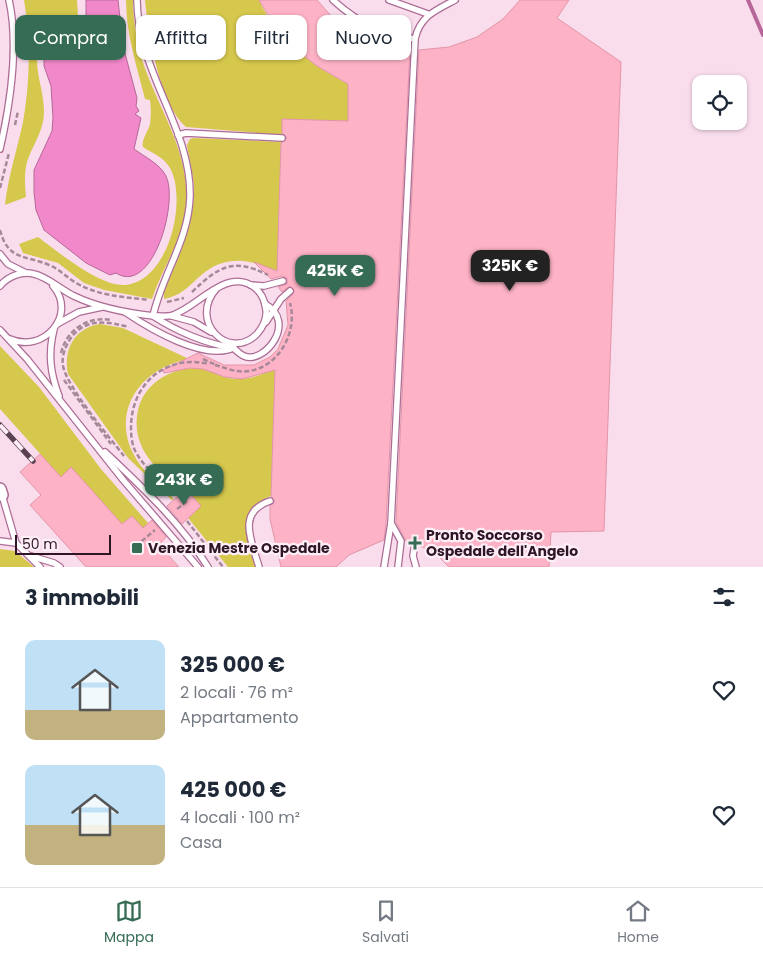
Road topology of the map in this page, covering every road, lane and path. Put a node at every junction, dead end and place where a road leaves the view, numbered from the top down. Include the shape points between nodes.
1 (10, 0) edge
2 (137, 0) edge
3 (333, 0) edge
4 (390, 0) edge
5 (455, 0) edge
6 (428, 14) junction
7 (415, 39) junction
8 (178, 136) junction
9 (282, 138) dead end
10 (0, 149) edge
11 (0, 230) edge
12 (0, 254) edge
13 (26, 273) junction
14 (283, 281) dead end
15 (50, 282) junction
16 (249, 284) junction
17 (0, 286) edge
18 (217, 288) junction
19 (290, 291) dead end
20 (134, 298) dead end
21 (288, 299) dead end
22 (266, 304) junction
23 (102, 307) junction
24 (275, 309) junction
25 (124, 311) junction
26 (153, 316) junction
27 (172, 316) junction
28 (129, 326) dead end
29 (56, 327) junction
30 (137, 328) dead end
31 (262, 328) junction
32 (1, 332) edge
33 (215, 334) junction
34 (223, 340) junction
35 (241, 342) junction
36 (234, 348) junction
37 (200, 358) dead end
38 (216, 365) junction
39 (62, 402) junction
40 (91, 440) junction
41 (0, 495) edge
42 (270, 502) dead end
43 (171, 506) dead end
44 (176, 511) junction
45 (180, 519) dead end
46 (391, 523) junction
47 (155, 530) dead end
48 (0, 541) edge
49 (16, 543) junction
50 (415, 543) dead end
51 (130, 551) dead end
52 (30, 556) junction
53 (39, 566) edge
54 (60, 567) edge
55 (198, 567) edge
56 (208, 567) edge
57 (219, 567) edge
58 (223, 567) edge
59 (259, 567) edge
60 (384, 567) edge
61 (398, 567) edge
62 (416, 567) edge

1 - 10 lane via 13,44 6,122
2 - 8 lane via 137,16 149,66
3 - 7 lane via 371,28
4 - 6 lane
5 - 6 lane
6 - 7 lane
7 - 46 lane
8 - 9 lane via 186,133
8 - 26 lane via 188,165 189,209 178,251
11 - 20 path via 4,243 19,257 51,266 88,289
12 - 13 lane via 8,264
13 - 15 lane
13 - 17 lane via 10,277
14 - 16 lane via 264,286
15 - 23 lane
15 - 29 lane via 61,303
16 - 18 lane via 233,282
16 - 22 lane
18 - 27 lane
18 - 33 lane via 205,310
19 - 24 lane via 280,299
21 - 38 path via 295,316 281,352 271,361 246,371 238,372
22 - 24 lane
22 - 31 lane
23 - 25 lane
23 - 29 lane via 79,312
24 - 31 lane
24 - 36 lane via 279,330 266,350 245,356
25 - 26 lane
25 - 36 lane via 140,323 207,352
26 - 27 lane
26 - 36 lane via 205,341
27 - 33 lane via 194,322
28 - 30 path via 104,322 84,326 68,343 63,362 72,385 126,461 65,382 60,358 70,334 89,320 109,319
29 - 32 lane via 45,337 28,343 12,340
29 - 39 lane via 50,363
31 - 35 lane
32 - 39 lane via 27,358
33 - 34 lane
34 - 35 lane
34 - 36 lane
35 - 36 lane
37 - 38 path
38 - 44 path via 184,362 154,374 138,392 131,413 131,436 136,454 186,502
39 - 40 lane
40 - 55 lane
40 - 56 lane via 156,499 190,539
41 - 49 lane
42 - 59 lane via 260,505 248,523
43 - 44 path
44 - 58 path
45 - 57 path
46 - 60 lane
46 - 61 lane via 400,541
47 - 51 path
48 - 49 lane
49 - 52 lane
50 - 62 lane via 413,556
52 - 53 lane
52 - 54 lane

